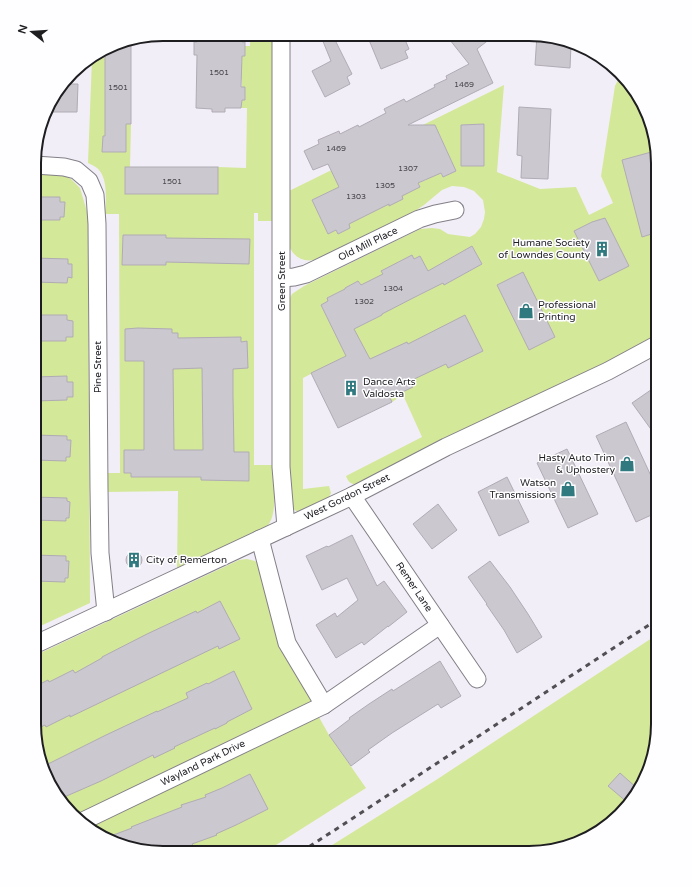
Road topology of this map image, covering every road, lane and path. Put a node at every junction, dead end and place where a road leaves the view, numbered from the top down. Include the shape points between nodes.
1 (281, 41) edge
2 (41, 165) edge
3 (455, 210) dead end
4 (282, 278) junction
5 (651, 348) edge
6 (352, 496) junction
7 (286, 527) junction
8 (260, 539) junction
9 (106, 612) junction
10 (440, 625) junction
11 (41, 642) edge
12 (477, 679) dead end
13 (324, 705) junction
14 (87, 819) edge

1 - 4 street, Green Street
2 - 9 street, Pine Street via 76,170 89,181 95,195 100,553
3 - 4 street, Old Mill Place via 419,219 306,274
4 - 7 street, Green Street via 281,467
5 - 6 street, West Gordon Street via 608,371 446,447
6 - 7 street, West Gordon Street
6 - 10 street, Remer Lane
7 - 8 street, West Gordon Street
8 - 9 street, West Gordon Street
8 - 13 street via 287,643
9 - 11 street, West Gordon Street
10 - 12 street, Remer Lane
10 - 13 street, Wayland Park Drive
13 - 14 street, Wayland Park Drive

